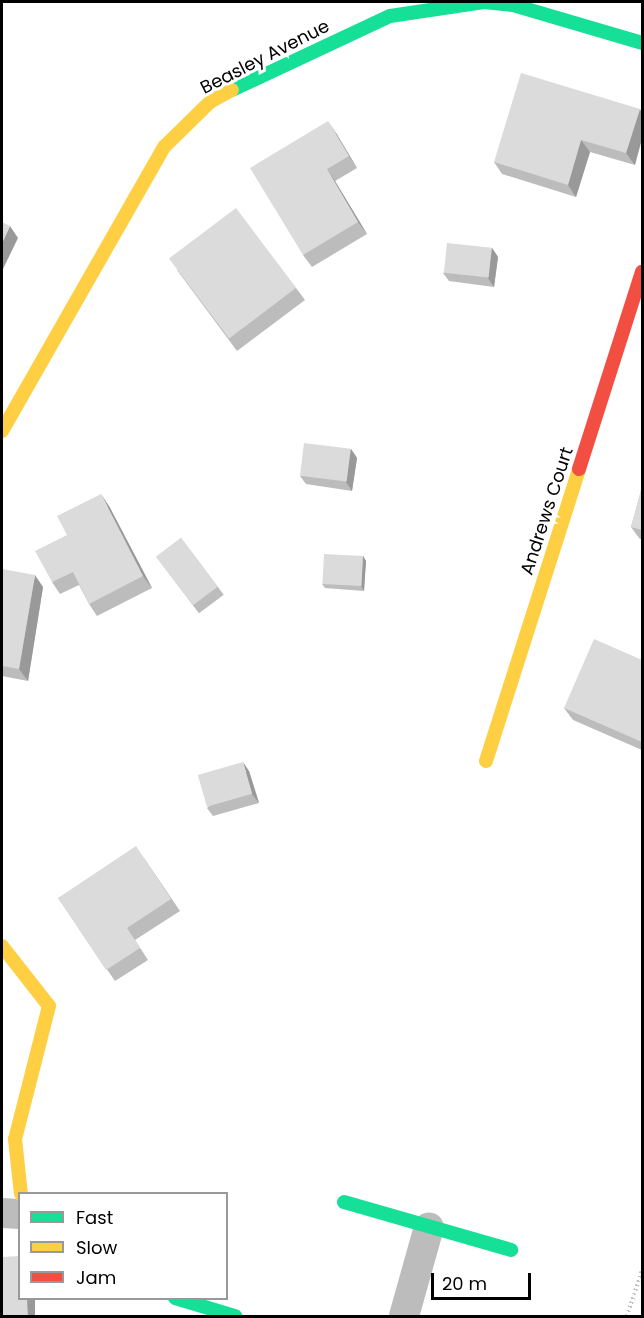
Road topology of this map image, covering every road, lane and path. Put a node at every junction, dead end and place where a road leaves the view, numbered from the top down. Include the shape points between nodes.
1 (642, 43) edge
2 (642, 272) edge
3 (2, 431) edge
4 (486, 761) dead end
5 (2, 946) edge
6 (21, 1192) edge
7 (344, 1202) dead end
8 (2, 1213) edge
9 (18, 1214) edge
10 (429, 1227) junction
11 (511, 1250) dead end
12 (642, 1270) edge
13 (178, 1300) edge
14 (235, 1317) edge
15 (404, 1317) edge
16 (627, 1317) edge

1 - 3 street, Beasley Avenue via 513,5 484,2 428,9 390,16 210,102 164,147
2 - 4 street, Andrews Court
5 - 6 street via 49,1006 15,1139
7 - 10 street
8 - 9 street
10 - 11 street
10 - 15 street
12 - 16 path
13 - 14 street

